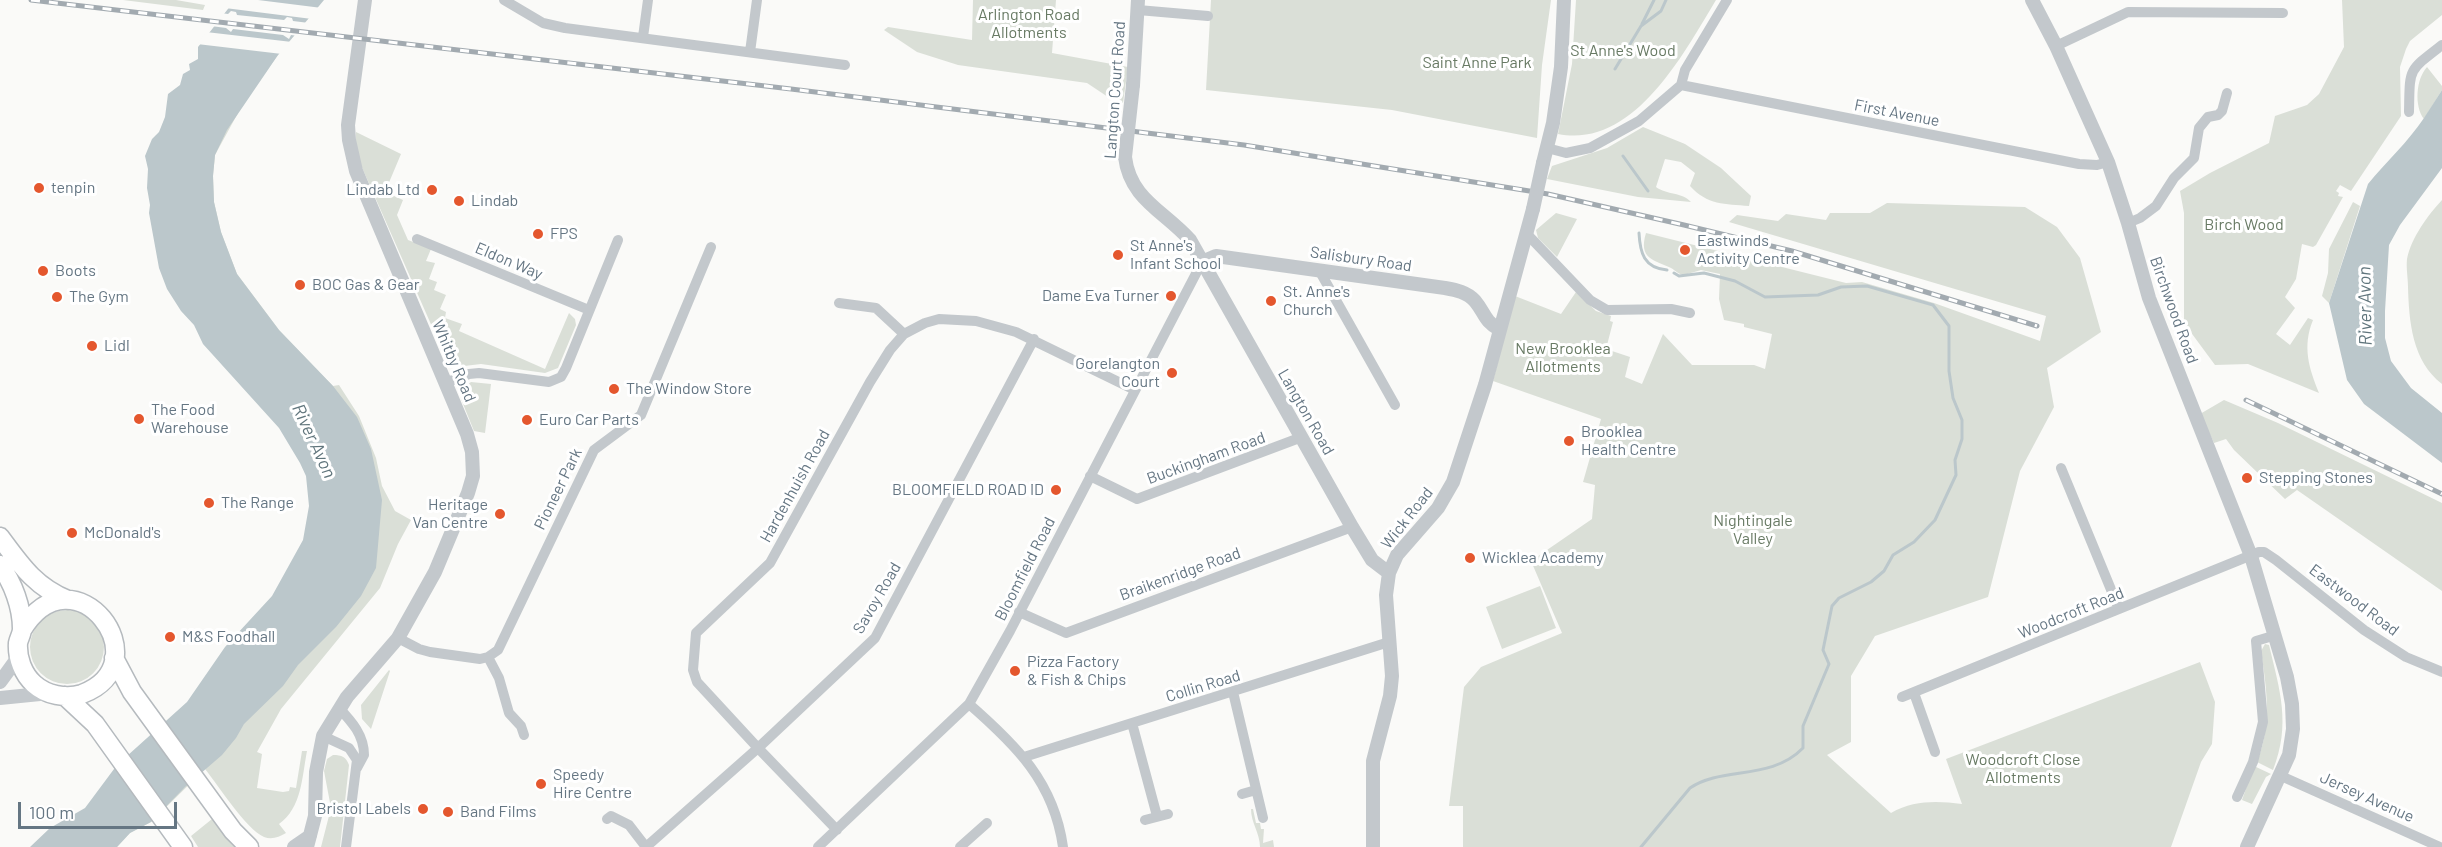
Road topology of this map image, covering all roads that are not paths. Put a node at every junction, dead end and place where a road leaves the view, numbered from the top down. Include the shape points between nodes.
1 (365, 0) edge
2 (648, 0) edge
3 (757, 0) edge
4 (1564, 0) edge
5 (1727, 0) edge
6 (2032, 0) edge
7 (512, 2) edge
8 (1138, 5) edge
9 (2283, 13) dead end
10 (1208, 16) dead end
11 (643, 38) junction
12 (2442, 45) edge
13 (2056, 46) junction
14 (750, 52) junction
15 (845, 65) dead end
16 (1681, 85) junction
17 (2227, 93) dead end
18 (2409, 112) dead end
19 (1547, 148) junction
20 (2108, 162) junction
21 (2128, 223) junction
22 (1526, 233) junction
23 (417, 239) dead end
24 (618, 240) dead end
25 (711, 247) dead end
26 (1202, 262) junction
27 (1319, 270) junction
28 (839, 303) dead end
29 (589, 310) junction
30 (1690, 313) dead end
31 (1499, 329) junction
32 (904, 334) junction
33 (1034, 339) junction
34 (445, 383) junction
35 (1135, 390) junction
36 (1395, 405) dead end
37 (1302, 437) junction
38 (2061, 468) dead end
39 (1090, 476) junction
40 (1352, 527) junction
41 (0, 537) edge
42 (2251, 556) junction
43 (0, 565) edge
44 (1389, 573) junction
45 (68, 600) junction
46 (2119, 609) junction
47 (1020, 612) junction
48 (22, 630) junction
49 (2276, 635) junction
50 (399, 638) junction
51 (1389, 642) junction
52 (19, 656) junction
53 (488, 657) junction
54 (114, 658) junction
55 (2442, 672) edge
56 (0, 682) edge
57 (1233, 692) junction
58 (1914, 693) junction
59 (57, 695) junction
60 (1902, 697) dead end
61 (0, 698) edge
62 (969, 704) junction
63 (339, 708) junction
64 (1132, 723) junction
65 (524, 735) dead end
66 (323, 736) junction
67 (758, 748) junction
68 (1935, 752) dead end
69 (1024, 757) junction
70 (357, 769) junction
71 (2281, 776) junction
72 (1256, 790) junction
73 (1242, 794) dead end
74 (2237, 797) dead end
75 (1263, 818) dead end
76 (607, 819) dead end
77 (1145, 819) dead end
78 (987, 822) dead end
79 (837, 830) junction
80 (309, 842) edge
81 (648, 846) edge
82 (820, 846) edge
83 (183, 847) edge
84 (249, 847) edge
85 (294, 847) edge
86 (346, 847) edge
87 (960, 847) edge
88 (1063, 847) edge
89 (1373, 847) edge
90 (2247, 847) edge
91 (2440, 847) edge

1 - 34 street, Whitby Road via 348,140 356,171
2 - 11 street
3 - 14 street
4 - 19 street, Wick Road via 1561,67
5 - 16 street via 1685,69
6 - 13 street, Birchwood Road
7 - 11 street via 543,23
8 - 10 street
8 - 26 street, Langton Court Road, bridge via 1126,172 1144,200 1184,234
9 - 13 street via 2126,13
11 - 14 street
12 - 18 street via 2415,66 2410,76
13 - 20 street, Birchwood Road
14 - 15 street
16 - 19 street via 1639,121 1590,148 1566,153
16 - 20 street, First Avenue via 2079,164
17 - 21 street via 2222,111 2208,117 2199,129 2194,158 2174,178 2156,206
19 - 22 street, Wick Road, bridge
20 - 21 street, Birchwood Road
21 - 42 street, Birchwood Road via 2149,298
22 - 30 street via 1590,300 1607,310 1671,309
22 - 31 street, Wick Road
23 - 29 street, Eldon Way
24 - 29 street
25 - 53 street, Pioneer Park via 641,415 594,450 500,646
26 - 27 street, Salisbury Road via 1216,256
26 - 35 street, Bloomfield Road
26 - 37 street, Langton Road
27 - 31 street, Salisbury Road via 1463,292 1475,301 1488,323
27 - 36 street
28 - 32 street via 876,308
29 - 34 street via 561,377 549,382 479,373
31 - 44 street, Wick Road via 1454,482 1438,508 1397,555
32 - 33 street, Hardenhuish Road via 925,323 952,319 976,321
32 - 67 street, Hardenhuish Road via 870,382 770,563 694,638 693,670 697,682
33 - 35 street, Hardenhuish Road
33 - 67 street, Savoy Road via 875,638
34 - 50 street, Whitby Road via 467,434 472,476 435,572
35 - 39 street, Bloomfield Road
37 - 39 street, Buckingham Road via 1137,499
37 - 40 street, Langton Road
38 - 46 street
39 - 47 street, Bloomfield Road
40 - 44 street, Langton Road via 1372,560
40 - 47 street, Braikenridge Road via 1066,633
41 - 45 main road via 31,578 52,594
42 - 46 street, Woodcroft Road
42 - 49 street, Birchwood Road
42 - 55 street, Eastwood Road via 2264,552 2364,630 2406,657
43 - 48 main road via 12,584
44 - 51 street, Wick Road
45 - 48 main road via 40,608
45 - 54 main road via 88,605 106,621 114,640
46 - 58 street, Woodcroft Road
47 - 62 street, Bloomfield Road
48 - 52 main road
49 - 71 street, Birchwood Road via 2292,704 2293,729
49 - 74 street via 2256,641 2264,722 2253,762
50 - 53 street via 430,652
50 - 63 street, Whitby Road
51 - 57 street, Collin Road
51 - 89 street, Wick Road via 1390,696 1373,761
52 - 56 street
52 - 59 main road via 24,672 35,685
53 - 65 street via 509,712
54 - 59 main road via 109,671 91,690 78,695
54 - 84 main road via 132,692 233,831
57 - 64 street, Collin Road
57 - 72 street
58 - 60 street, Woodcroft Road
58 - 68 street
59 - 61 street
59 - 83 main road via 95,724
62 - 69 street
62 - 79 street, Bloomfield Road
63 - 66 street, Whitby Road
63 - 70 street via 362,741 364,755
64 - 69 street, Collin Road
64 - 77 street via 1163,815
66 - 70 street via 351,750
66 - 80 street, Whitby Road
67 - 79 street, Hardenhuish Road
67 - 81 street, Savoy Road
69 - 88 street via 1041,780 1055,813
70 - 86 street
71 - 90 street, Birchwood Road
71 - 91 street, Jersey Avenue
72 - 73 street
72 - 75 street
76 - 81 street via 620,816 622,823 629,825
78 - 87 street
79 - 82 street, Bloomfield Road
80 - 85 street, Whitby Road

